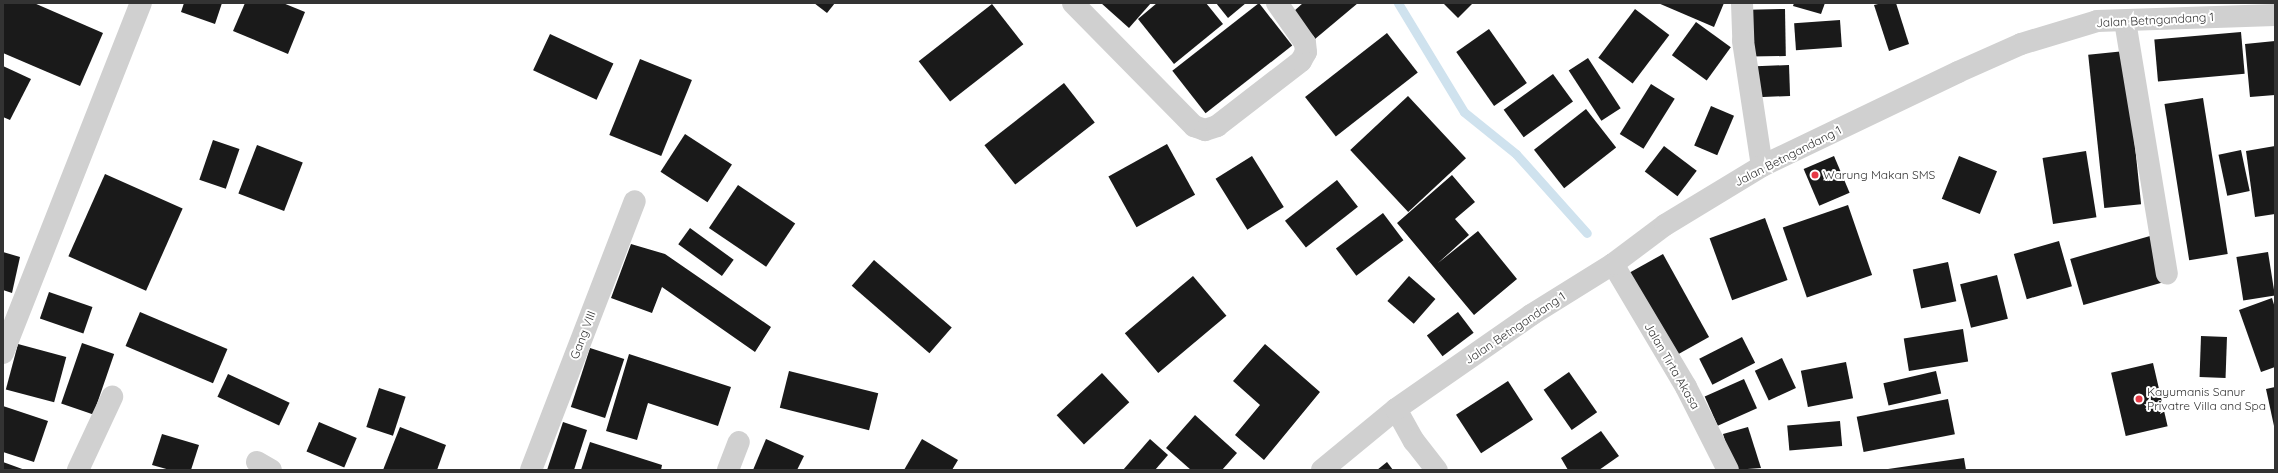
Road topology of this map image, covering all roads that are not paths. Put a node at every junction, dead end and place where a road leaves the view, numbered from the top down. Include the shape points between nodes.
1 (140, 3) edge
2 (1073, 3) edge
3 (1277, 3) edge
4 (1742, 3) edge
5 (2173, 10) edge
6 (2275, 15) edge
7 (2125, 21) junction
8 (1762, 166) junction
9 (635, 201) dead end
10 (1613, 264) junction
11 (2167, 274) dead end
12 (3, 353) edge
13 (112, 397) dead end
14 (1396, 409) junction
15 (739, 442) dead end
16 (78, 470) edge
17 (531, 470) edge
18 (728, 470) edge
19 (1322, 470) edge
20 (1437, 470) edge
21 (1728, 470) edge

1 - 12 street
2 - 3 street via 1194,126 1205,130 1217,126 1302,61 1306,52 1305,43
4 - 8 street via 1743,41
5 - 6 street, Jalan Betngandang 1
5 - 7 street, Jalan Betngandang 1
7 - 8 street, Jalan Betngandang 1 via 2084,24 2021,44
7 - 11 street
8 - 10 street, Jalan Betngandang 1 via 1665,225
9 - 17 street, Gang VIII
10 - 14 street, Jalan Betngandang 1 via 1531,315
10 - 21 street, Jalan Tirta Akasa via 1686,387
13 - 16 street
14 - 19 street, Jalan Betngandang 1
14 - 20 street via 1414,440
15 - 18 street

